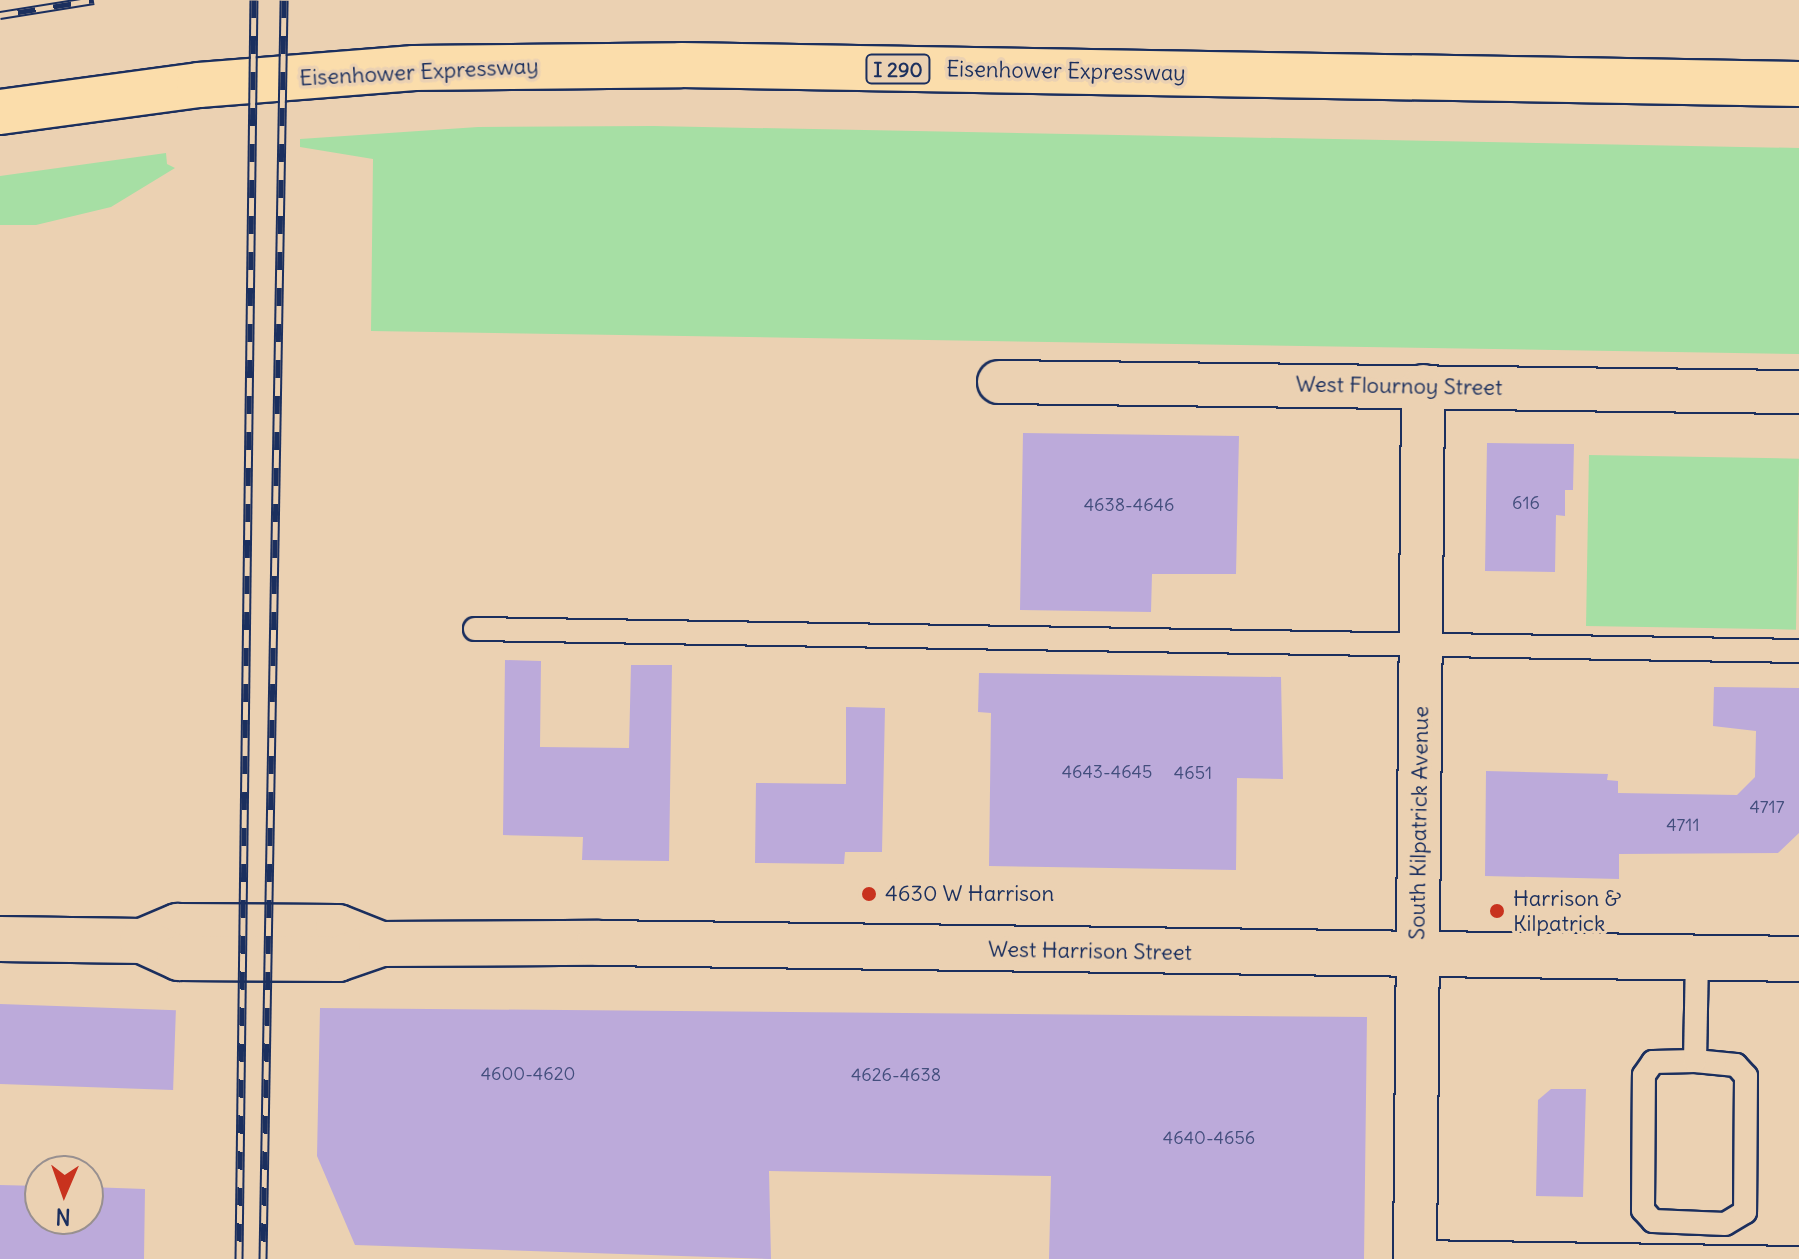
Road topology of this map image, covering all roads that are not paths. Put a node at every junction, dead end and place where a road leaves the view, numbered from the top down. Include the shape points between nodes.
1 (1799, 84) edge
2 (0, 112) edge
3 (999, 382) dead end
4 (1423, 386) junction
5 (1799, 392) edge
6 (475, 629) dead end
7 (1421, 644) junction
8 (1799, 651) edge
9 (0, 939) edge
10 (1418, 955) junction
11 (1697, 958) junction
12 (1799, 959) edge
13 (1695, 1061) junction
14 (1416, 1256) edge
15 (1799, 1258) edge

1 - 2 highway, Eisenhower Expressway / I 290 via 681,65 414,68 199,85
3 - 4 street, West Flournoy Street
4 - 5 street, West Flournoy Street
4 - 7 street, South Kilpatrick Avenue
6 - 7 lane
7 - 8 lane
7 - 10 street, South Kilpatrick Avenue
9 - 10 street, West Harrison Street via 142,941 178,926 338,927 381,944
10 - 11 street, West Harrison Street
10 - 14 street, South Kilpatrick Avenue
11 - 12 street, West Harrison Street
11 - 13 lane
13 - 13 lane via 1653,1062 1644,1075 1643,1210 1653,1221 1725,1224 1745,1212 1746,1076 1736,1065
14 - 15 lane

